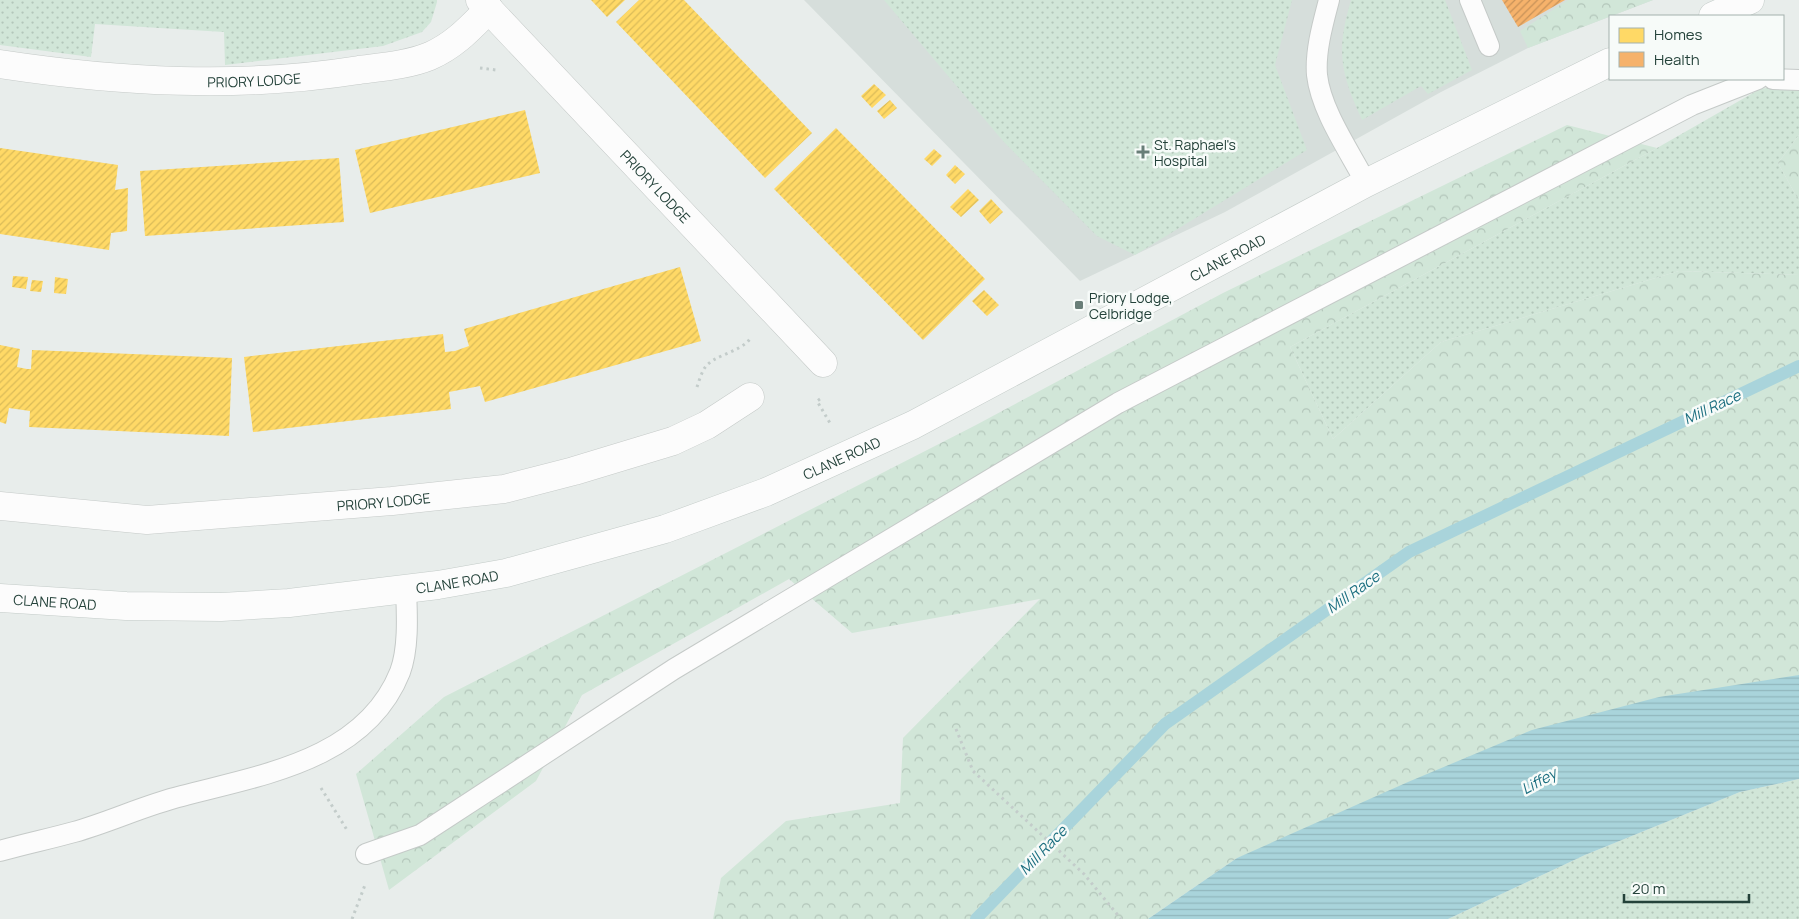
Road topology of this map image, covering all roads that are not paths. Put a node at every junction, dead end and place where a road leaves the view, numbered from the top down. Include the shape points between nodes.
1 (1330, 0) edge
2 (1470, 0) edge
3 (1750, 0) edge
4 (484, 5) edge
5 (1715, 15) edge
6 (1489, 46) dead end
7 (1609, 62) edge
8 (0, 64) edge
9 (1784, 79) edge
10 (1755, 80) edge
11 (1799, 80) edge
12 (1366, 184) junction
13 (823, 362) road end
14 (750, 397) dead end
15 (0, 506) edge
16 (406, 589) junction
17 (0, 598) edge
18 (0, 851) edge
19 (366, 854) dead end

1 - 12 lane via 1318,49 1317,75 1324,103
2 - 6 lane
3 - 5 main road
4 - 8 main road, PRIORY LODGE via 459,40 429,56 334,74 264,81 148,80
4 - 13 main road, PRIORY LODGE
7 - 12 main road, CLANE ROAD
9 - 11 lane
10 - 19 lane via 1692,105 1118,403 674,669 420,835
12 - 16 main road, CLANE ROAD via 913,425 766,492 665,529 506,573
14 - 15 main road, PRIORY LODGE via 707,425 673,441 504,489 147,520
16 - 17 main road, CLANE ROAD via 288,603 221,607 126,606
16 - 18 lane via 408,625 400,671 387,696 361,727 323,753 263,776 180,796 74,832

